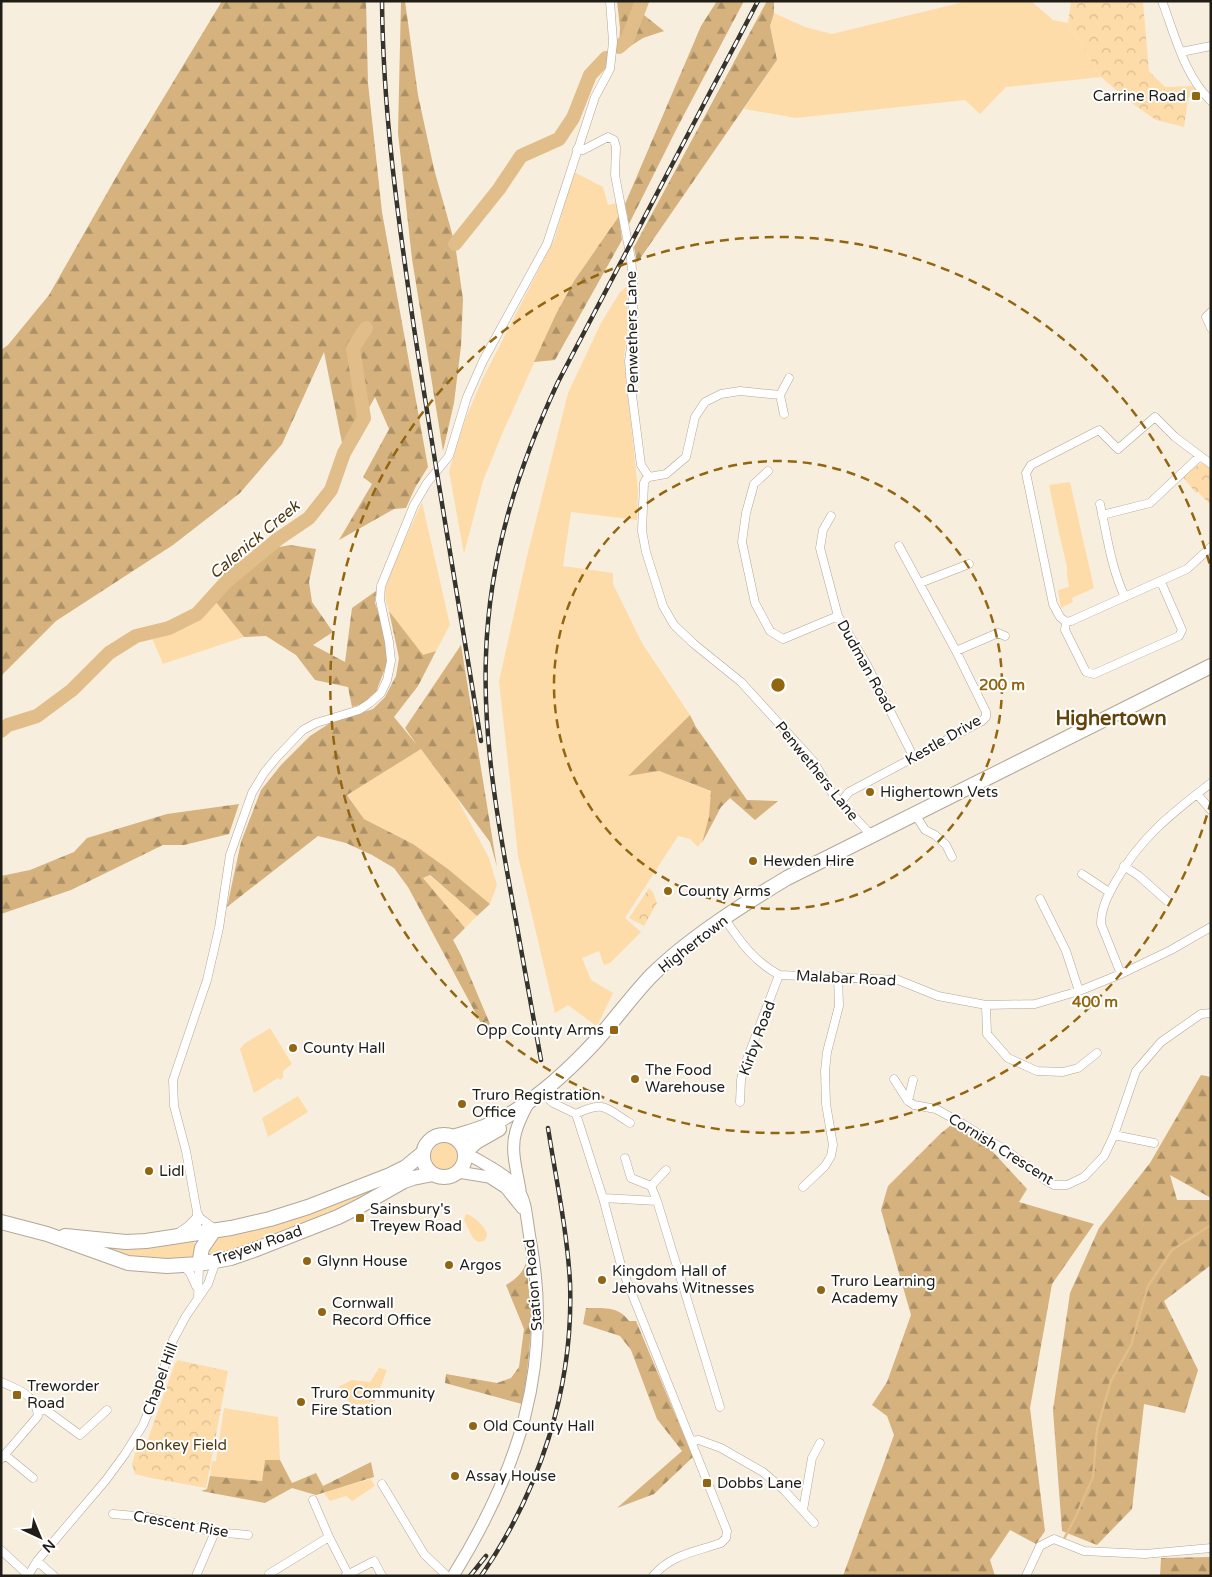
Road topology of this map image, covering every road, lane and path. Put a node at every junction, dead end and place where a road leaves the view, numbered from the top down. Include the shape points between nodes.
1 (610, 1) edge
2 (1162, 1) edge
3 (1211, 46) edge
4 (1181, 52) junction
5 (1211, 101) edge
6 (577, 149) junction
7 (1211, 312) edge
8 (1211, 328) edge
9 (789, 378) dead end
10 (780, 395) junction
11 (784, 414) dead end
12 (1200, 456) junction
13 (1211, 464) edge
14 (768, 471) dead end
15 (650, 477) junction
16 (1100, 504) dead end
17 (1102, 515) junction
18 (830, 516) dead end
19 (899, 546) dead end
20 (1211, 548) edge
21 (969, 564) dead end
22 (1160, 582) junction
23 (920, 583) junction
24 (1125, 598) junction
25 (838, 616) junction
26 (1066, 622) junction
27 (1005, 636) dead end
28 (956, 651) junction
29 (1211, 666) edge
30 (913, 756) junction
31 (1211, 783) edge
32 (1197, 794) junction
33 (841, 802) junction
34 (1211, 810) edge
35 (915, 814) junction
36 (872, 836) junction
37 (952, 857) dead end
38 (1124, 866) junction
39 (1082, 874) dead end
40 (1110, 892) junction
41 (1040, 899) dead end
42 (1167, 901) dead end
43 (725, 918) junction
44 (1211, 927) edge
45 (1121, 974) junction
46 (780, 975) junction
47 (838, 976) junction
48 (1079, 991) junction
49 (986, 1005) junction
50 (1211, 1013) edge
51 (1097, 1053) dead end
52 (894, 1079) dead end
53 (913, 1080) dead end
54 (541, 1092) junction
55 (908, 1101) junction
56 (529, 1102) junction
57 (740, 1102) dead end
58 (576, 1114) junction
59 (630, 1123) dead end
60 (1114, 1135) junction
61 (454, 1137) junction
62 (1154, 1143) dead end
63 (423, 1153) junction
64 (465, 1153) junction
65 (625, 1158) dead end
66 (666, 1170) dead end
67 (458, 1172) junction
68 (433, 1174) junction
69 (651, 1186) junction
70 (803, 1187) dead end
71 (520, 1190) junction
72 (603, 1198) junction
73 (657, 1201) junction
74 (197, 1215) junction
75 (527, 1216) junction
76 (1, 1222) edge
77 (215, 1231) junction
78 (197, 1233) junction
79 (47, 1234) junction
80 (167, 1238) junction
81 (202, 1248) junction
82 (216, 1261) junction
83 (199, 1264) junction
84 (183, 1265) junction
85 (197, 1288) junction
86 (198, 1299) junction
87 (1, 1382) edge
88 (720, 1407) dead end
89 (107, 1410) dead end
90 (38, 1411) junction
91 (691, 1441) junction
92 (820, 1442) dead end
93 (3, 1457) edge
94 (33, 1478) dead end
95 (382, 1484) dead end
96 (313, 1500) dead end
97 (803, 1510) junction
98 (113, 1514) dead end
99 (814, 1523) dead end
100 (215, 1532) junction
101 (248, 1535) dead end
102 (329, 1537) junction
103 (1211, 1548) edge
104 (1, 1550) edge
105 (37, 1561) junction
106 (269, 1574) dead end
107 (347, 1575) edge
108 (28, 1576) edge
109 (54, 1576) edge
110 (196, 1576) edge
111 (382, 1576) edge
112 (446, 1576) edge
113 (453, 1576) edge
114 (653, 1576) edge
115 (1026, 1576) edge

1 - 6 street via 613,42 610,69 595,97
2 - 4 street
3 - 4 street
4 - 5 street via 1196,83
6 - 15 street, Penwethers Lane via 583,150 608,137 614,140 616,147 615,175 633,280 631,387 641,465
6 - 74 street via 547,244 483,361 467,398 449,456 414,505 381,586 380,600 391,661 387,680 370,703 358,710 316,722 303,730 264,773 252,793 239,828 230,855 207,980 173,1080 174,1106 186,1150
7 - 8 street via 1206,317
9 - 10 street
10 - 11 street
10 - 15 street via 740,391 721,394 705,402 695,417 686,457 666,474
12 - 13 street
12 - 17 street via 1150,503
12 - 26 street via 1154,417 1118,449 1099,430 1032,465 1026,473 1053,604
14 - 25 street via 754,484 742,542 755,603 770,632 783,639
15 - 33 street, Penwethers Lane via 644,483 642,531 663,606 674,625 740,682 814,762
16 - 17 street
17 - 24 street via 1112,562
18 - 25 street, Dudman Road via 823,530 820,548
19 - 23 street, Kestle Drive
20 - 22 street via 1187,569
21 - 23 street
22 - 24 street
22 - 26 street via 1182,630 1179,636 1094,674 1086,672 1065,630
23 - 28 street, Kestle Drive
24 - 26 street
25 - 30 street, Dudman Road
27 - 28 street via 998,633
28 - 30 street, Kestle Drive via 986,717
29 - 35 highway, Highertown
30 - 33 street, Kestle Drive via 849,792
31 - 32 street
32 - 34 street
32 - 38 street via 1155,829
33 - 36 street, Penwethers Lane
35 - 36 highway, Highertown
35 - 37 street via 925,830 946,845
36 - 43 highway, Highertown via 787,878
38 - 40 street
38 - 42 street
39 - 40 street
40 - 45 street via 1101,924
41 - 48 street via 1066,951
43 - 46 street, Malabar Road via 750,953
43 - 54 highway, Highertown via 651,976 582,1056
44 - 45 street, Malabar Road
45 - 48 street, Malabar Road
46 - 47 street, Malabar Road
46 - 57 street, Kirby Road via 744,1067
47 - 49 street, Malabar Road via 898,980 938,996
47 - 70 street via 839,1006 825,1071 826,1104 833,1145 825,1166
48 - 49 street, Malabar Road via 1035,1004
49 - 51 street via 986,1034 1008,1058 1037,1071 1062,1072 1078,1068
50 - 60 street, Cornish Crescent via 1201,1014 1161,1042 1136,1071
52 - 55 street
53 - 55 street
54 - 56 highway, Highertown
54 - 58 street via 553,1103
55 - 60 street, Cornish Crescent via 936,1109 964,1124 1054,1185 1067,1185 1084,1177 1104,1156
56 - 61 highway, Highertown via 488,1126
56 - 64 highway, Highertown via 504,1126 476,1142
56 - 71 street, Station Road via 514,1142
58 - 59 street via 600,1105
58 - 72 street
60 - 62 street
61 - 63 highway via 444,1135 433,1139
61 - 64 highway
63 - 68 highway via 424,1164
63 - 77 highway, Treyew Road via 400,1171 352,1190 270,1219
64 - 67 highway via 464,1164
64 - 71 street via 506,1176
65 - 69 street via 631,1178
66 - 69 street
67 - 68 highway via 444,1177
67 - 75 street, Station Road via 482,1176 500,1184 512,1193
68 - 82 highway, Treyew Road via 404,1181 338,1217 254,1250
69 - 73 street
71 - 75 street, Station Road
72 - 73 street
72 - 91 street via 622,1269
73 - 88 street
74 - 77 street
74 - 78 street
74 - 80 street via 184,1229
75 - 113 street, Station Road via 537,1307 532,1389 504,1482 477,1538
76 - 79 highway, Treyew Road
77 - 78 highway, Treyew Road
77 - 81 highway
78 - 80 highway, Treyew Road
78 - 81 highway
79 - 80 highway, Treyew Road via 126,1242
79 - 84 highway, Treyew Road via 128,1263
81 - 83 highway
82 - 83 highway, Treyew Road
82 - 86 street, Chapel Hill via 208,1284
83 - 84 highway, Treyew Road
83 - 85 street
84 - 85 street
85 - 86 street
86 - 105 street, Chapel Hill via 173,1340 150,1410 135,1439 106,1480
87 - 90 street via 32,1398
89 - 90 street via 80,1435 46,1410
90 - 93 street via 38,1416
91 - 97 street via 698,1440 720,1448 763,1472
91 - 114 street via 726,1525 726,1538 721,1543 676,1557 662,1565
92 - 97 street via 812,1458
93 - 94 street
95 - 112 street via 424,1554
96 - 102 street
97 - 99 street
98 - 100 street, Crescent Rise via 147,1517
100 - 101 street, Crescent Rise
100 - 110 street
102 - 106 street
102 - 107 street
103 - 115 street via 1145,1554 1084,1551 1054,1539 1040,1546
104 - 108 street
105 - 108 street, Chapel Hill
105 - 109 street
107 - 111 street via 374,1561

